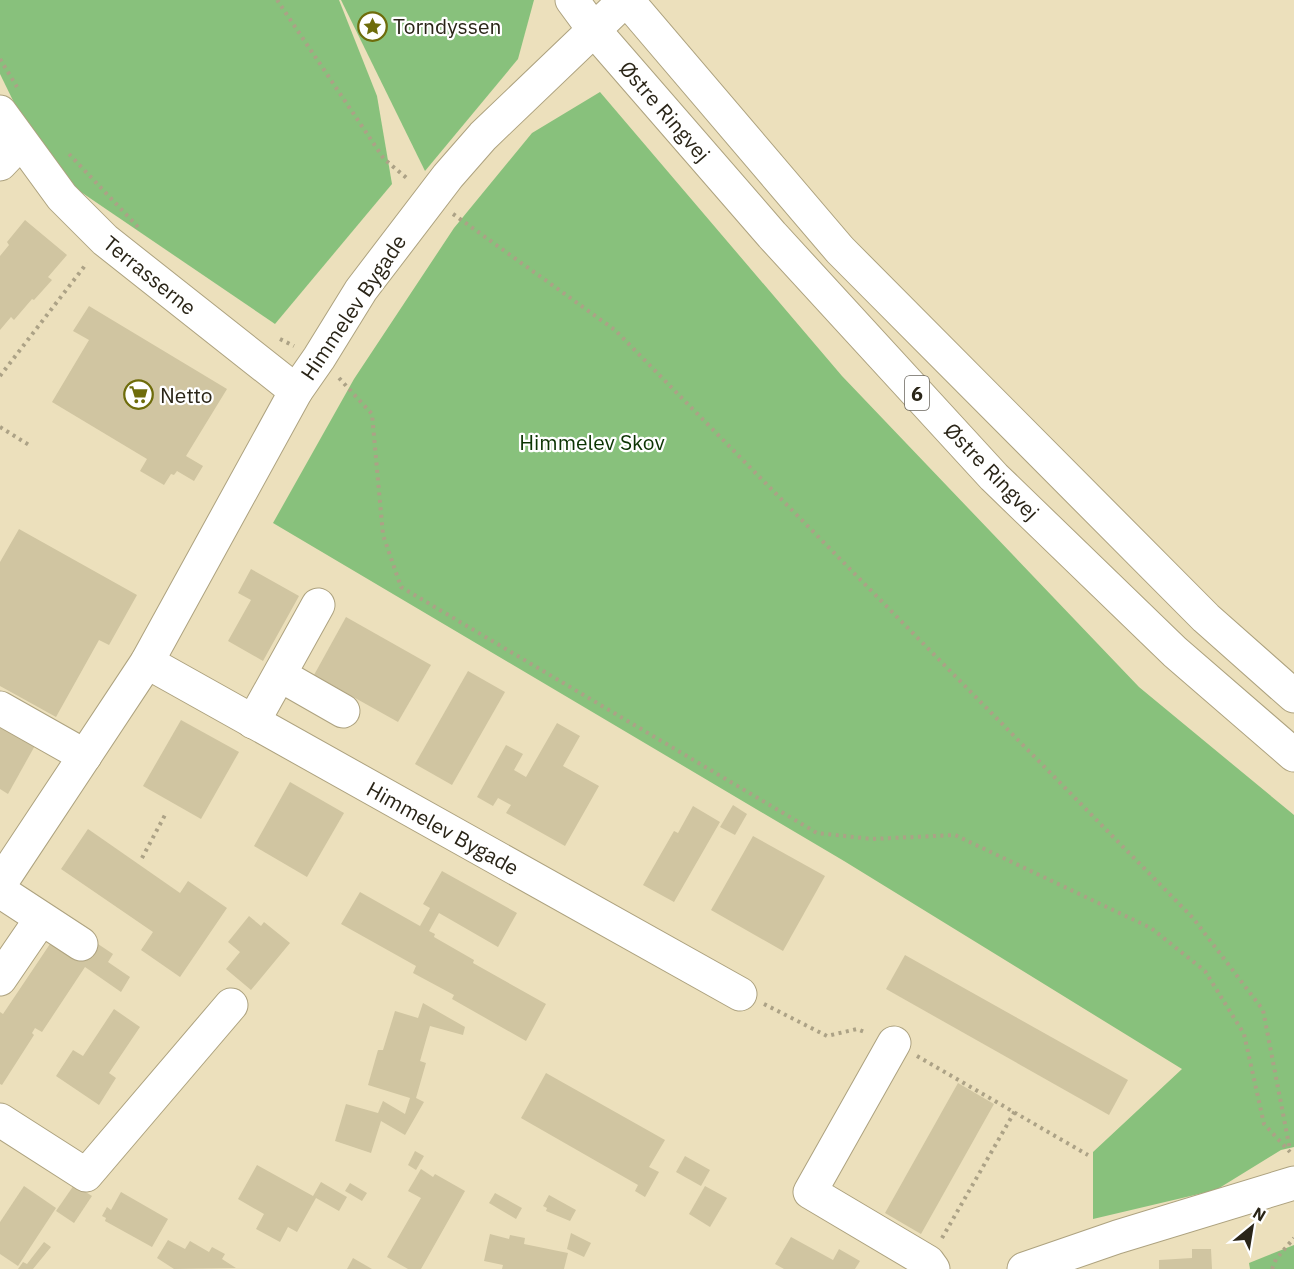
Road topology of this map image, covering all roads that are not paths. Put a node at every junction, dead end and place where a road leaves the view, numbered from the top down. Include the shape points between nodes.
1 (572, 0) edge
2 (626, 0) edge
3 (594, 30) junction
4 (9, 100) edge
5 (10, 153) edge
6 (296, 391) junction
7 (318, 605) dead end
8 (147, 662) junction
9 (279, 675) junction
10 (1294, 696) edge
11 (0, 708) edge
12 (343, 711) dead end
13 (253, 722) junction
14 (85, 756) junction
15 (1294, 756) edge
16 (0, 884) edge
17 (0, 891) edge
18 (41, 919) junction
19 (81, 944) dead end
20 (0, 979) edge
21 (740, 994) dead end
22 (231, 1005) dead end
23 (894, 1043) road end
24 (0, 1120) edge
25 (1292, 1168) edge
26 (1065, 1263) edge
27 (931, 1265) edge
28 (1024, 1269) edge

1 - 3 street, Østre Ringvej / 6
2 - 3 street, Himmelev Bygade
2 - 10 street, Østre Ringvej / 6 via 840,250 1206,618
3 - 6 street, Himmelev Bygade via 483,136 430,197 362,290
3 - 15 street, Østre Ringvej / 6 via 772,235 994,477 1175,652
4 - 5 street, Terrasserne
5 - 6 street, Terrasserne via 105,240
6 - 8 street, Himmelev Bygade
7 - 9 street
8 - 13 street, Himmelev Bygade
8 - 14 street, Himmelev Bygade
9 - 12 street
9 - 13 street
11 - 14 street
13 - 21 street, Himmelev Bygade
14 - 16 street, Himmelev Bygade
17 - 18 street
18 - 19 street
18 - 20 street
22 - 24 street via 86,1175
23 - 27 street via 810,1192
25 - 26 street via 1117,1237
26 - 28 street

